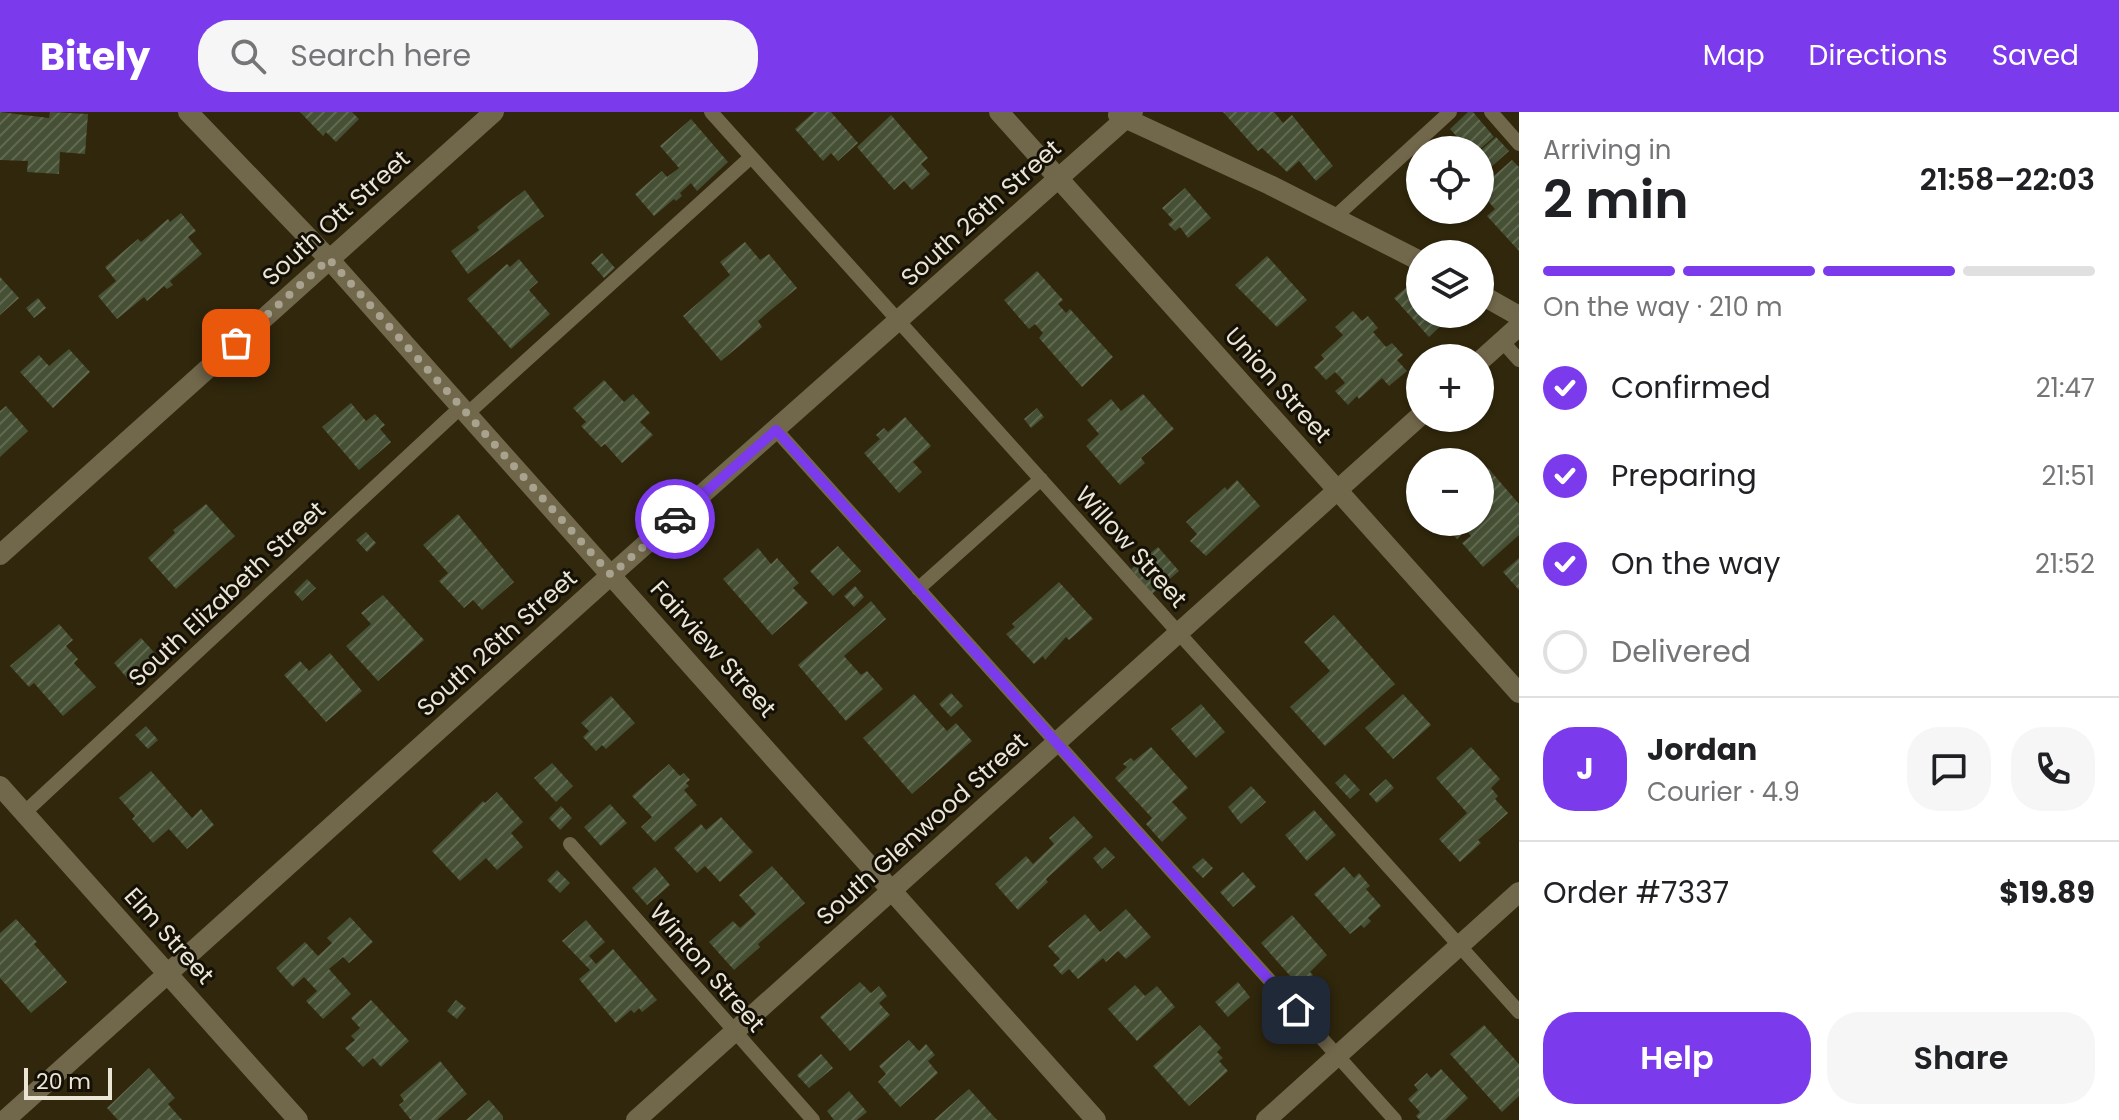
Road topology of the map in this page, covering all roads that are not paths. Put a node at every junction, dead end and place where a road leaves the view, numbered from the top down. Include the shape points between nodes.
1 (188, 112) edge
2 (494, 112) edge
3 (711, 112) edge
4 (999, 112) edge
5 (1450, 112) edge
6 (1491, 112) edge
7 (1123, 114) edge
8 (1519, 144) edge
9 (751, 157) junction
10 (1059, 179) junction
11 (1335, 217) junction
12 (1406, 254) edge
13 (329, 259) junction
14 (1494, 302) edge
15 (1519, 316) edge
16 (899, 322) junction
17 (1519, 326) edge
18 (1502, 341) junction
19 (1494, 348) edge
20 (1519, 360) edge
21 (464, 410) junction
22 (1406, 428) edge
23 (776, 430) junction
24 (1041, 479) junction
25 (1337, 490) junction
26 (0, 555) edge
27 (611, 575) junction
28 (918, 589) junction
29 (1179, 633) junction
30 (1519, 693) edge
31 (1056, 743) junction
32 (0, 786) edge
33 (24, 813) junction
34 (570, 844) dead end
35 (893, 890) junction
36 (1519, 892) edge
37 (1460, 946) junction
38 (169, 975) junction
39 (1519, 1012) edge
40 (734, 1033) junction
41 (1336, 1055) junction
42 (6, 1117) edge
43 (298, 1120) edge
44 (636, 1120) edge
45 (813, 1120) edge
46 (1096, 1120) edge
47 (1266, 1120) edge
48 (1395, 1120) edge

1 - 13 street, Fairview Street
2 - 13 street, South Ott Street
3 - 9 lane, Willow Street
4 - 10 street, Union Street
5 - 11 lane
6 - 8 lane
7 - 10 street, South 26th Street
7 - 11 street
9 - 16 lane, Willow Street
9 - 21 lane, South Elizabeth Street
10 - 16 street, South 26th Street
10 - 25 street, Union Street
11 - 12 street
13 - 21 street, Fairview Street
13 - 26 street, South Ott Street
14 - 15 street
16 - 23 street, South 26th Street
16 - 24 lane, Willow Street
17 - 18 street
18 - 19 street
18 - 20 lane
21 - 27 street, Fairview Street
21 - 33 lane, South Elizabeth Street
22 - 25 street, South Glenwood Street
23 - 27 street, South 26th Street
23 - 28 lane
24 - 28 lane
24 - 29 lane, Willow Street
25 - 29 street, South Glenwood Street
25 - 30 street, Union Street
27 - 35 street, Fairview Street
27 - 38 street, South 26th Street
28 - 31 lane
29 - 31 street, South Glenwood Street
29 - 37 lane, Willow Street
31 - 35 street, South Glenwood Street
31 - 41 lane
32 - 33 street, Elm Street
33 - 38 street, Elm Street
34 - 40 lane, Winton Street
35 - 40 street, South Glenwood Street
35 - 46 street, Fairview Street
36 - 37 street
37 - 39 lane, Willow Street
37 - 41 street
38 - 42 street, South 26th Street
38 - 43 street, Elm Street
40 - 44 street, South Glenwood Street
40 - 45 lane, Winton Street
41 - 47 street
41 - 48 lane

